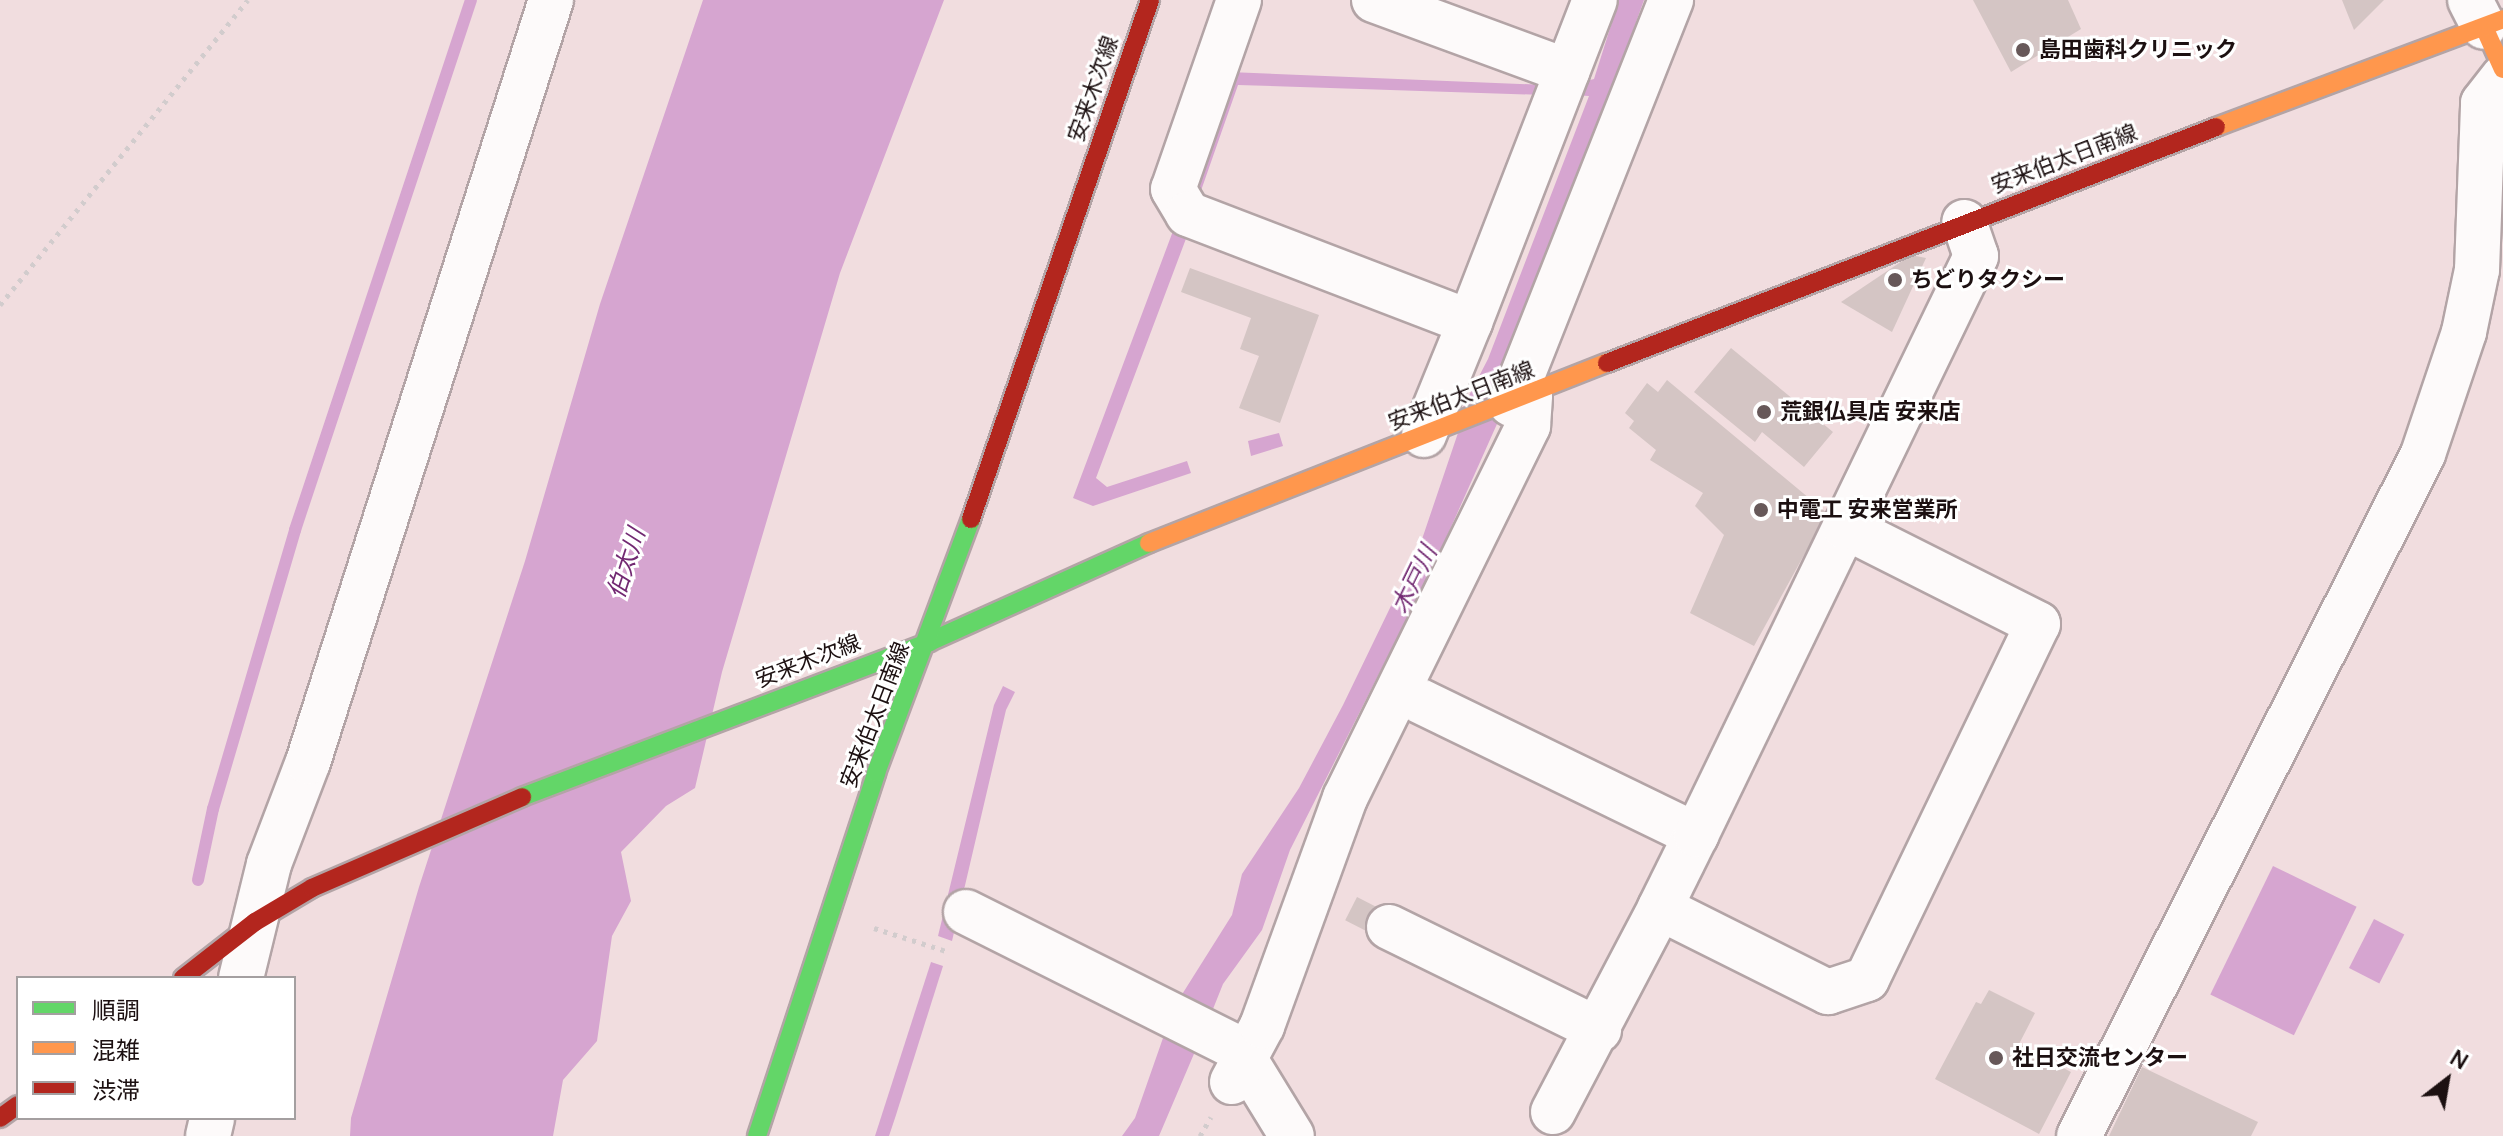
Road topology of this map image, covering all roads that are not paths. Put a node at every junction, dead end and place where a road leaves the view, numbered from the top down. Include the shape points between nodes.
1 (551, 0) edge
2 (1150, 0) edge
3 (1239, 0) edge
4 (1374, 0) edge
5 (1595, 0) edge
6 (1671, 0) edge
7 (2485, 15) edge
8 (2503, 69) edge
9 (1567, 71) junction
10 (2503, 77) edge
11 (1964, 222) junction
12 (1470, 322) junction
13 (1515, 402) junction
14 (1434, 431) junction
15 (1845, 527) junction
16 (929, 642) junction
17 (1420, 701) dead end
18 (1696, 835) junction
19 (1660, 908) junction
20 (966, 912) dead end
21 (255, 922) junction
22 (1389, 927) dead end
23 (186, 976) edge
24 (242, 976) edge
25 (1599, 1030) junction
26 (1239, 1062) junction
27 (1553, 1112) dead end
28 (757, 1136) edge
29 (1292, 1136) edge
30 (2079, 1136) edge

1 - 21 street
2 - 16 main road, 安来木次線
3 - 12 street via 1173,189 1188,214
4 - 9 street
5 - 9 street
6 - 13 street
7 - 8 main road
7 - 11 main road, 安来伯太日南線
9 - 12 street
10 - 30 street via 2483,103 2477,270 2464,332 2423,454
11 - 13 main road, 安来伯太日南線
11 - 15 street via 1976,256
12 - 14 street via 1430,409
13 - 14 main road, 安来伯太日南線
13 - 26 street via 1528,426 1345,798
14 - 16 main road, 安来伯太日南線 via 1091,566
15 - 18 street
15 - 19 street via 2038,624 1874,965 1867,979 1828,992
16 - 21 main road, 安来木次線 via 530,794 312,888
16 - 28 main road, 安来伯太日南線 via 876,773
17 - 18 street
18 - 19 street
19 - 25 street
20 - 26 street via 1147,1002
21 - 23 main road, 安来木次線
21 - 24 street
22 - 25 street
25 - 27 street
26 - 29 street

